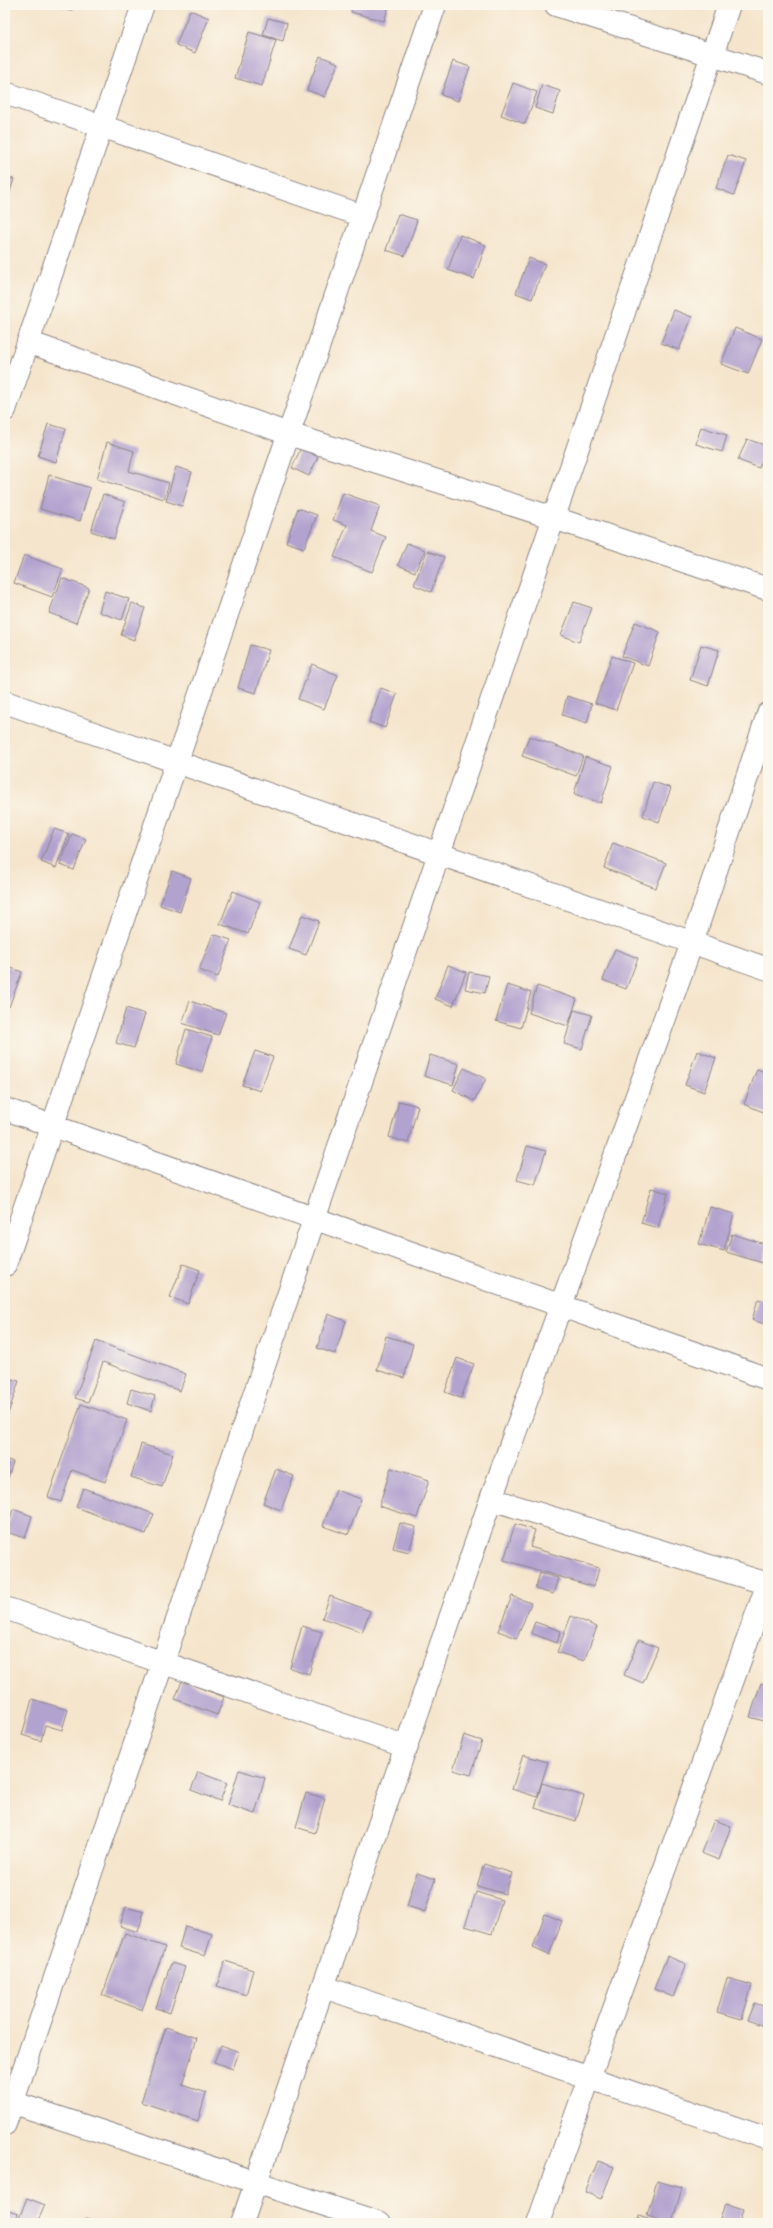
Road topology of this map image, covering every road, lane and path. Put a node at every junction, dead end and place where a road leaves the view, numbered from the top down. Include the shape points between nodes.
1 (143, 5) edge
2 (436, 5) edge
3 (556, 5) edge
4 (729, 5) edge
5 (712, 54) junction
6 (768, 73) edge
7 (5, 93) edge
8 (101, 126) junction
9 (363, 216) junction
10 (28, 342) junction
11 (5, 410) edge
12 (289, 434) junction
13 (554, 518) junction
14 (768, 589) edge
15 (5, 702) edge
16 (768, 714) edge
17 (177, 763) junction
18 (439, 854) junction
19 (692, 943) junction
20 (768, 969) edge
21 (5, 1110) edge
22 (53, 1126) junction
23 (314, 1218) junction
24 (5, 1265) edge
25 (561, 1306) junction
26 (768, 1379) edge
27 (491, 1499) junction
28 (768, 1584) edge
29 (5, 1608) edge
30 (163, 1663) junction
31 (407, 1747) junction
32 (324, 1987) junction
33 (588, 2078) junction
34 (9, 2102) edge
35 (5, 2124) edge
36 (768, 2139) edge
37 (256, 2182) junction
38 (242, 2223) edge
39 (380, 2223) edge
40 (538, 2223) edge

1 - 8 street
2 - 9 street
3 - 5 street
4 - 5 street
5 - 6 street
5 - 13 street
7 - 8 street
8 - 9 street
8 - 10 street
9 - 12 street
10 - 11 street
10 - 12 street
12 - 13 street
12 - 17 street
13 - 14 street
13 - 18 street
15 - 17 street
16 - 19 street
17 - 18 street
17 - 22 street
18 - 19 street
18 - 23 street
19 - 20 street
19 - 25 street
21 - 22 street
22 - 23 street
22 - 24 street
23 - 25 street
23 - 30 street
25 - 26 street
25 - 27 street
27 - 28 street
27 - 31 street
28 - 33 street
29 - 30 street
30 - 31 street
30 - 34 street
31 - 32 street
32 - 33 street
32 - 37 street
33 - 36 street
33 - 40 street
34 - 35 street
34 - 37 street
37 - 38 street
37 - 39 street

